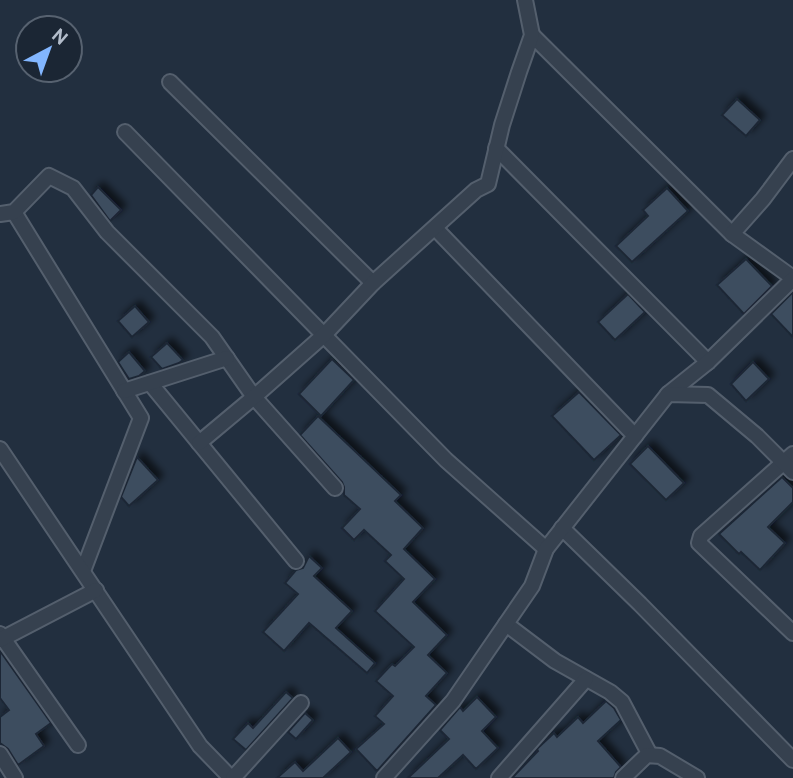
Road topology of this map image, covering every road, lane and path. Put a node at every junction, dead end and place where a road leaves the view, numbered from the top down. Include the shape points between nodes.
1 (525, 0) edge
2 (532, 36) junction
3 (170, 82) dead end
4 (125, 132) dead end
5 (496, 148) junction
6 (793, 159) edge
7 (787, 178) edge
8 (7, 213) edge
9 (435, 228) junction
10 (732, 234) junction
11 (793, 278) edge
12 (373, 283) junction
13 (324, 335) junction
14 (228, 358) junction
15 (708, 362) junction
16 (150, 383) junction
17 (124, 391) junction
18 (668, 394) junction
19 (254, 397) junction
20 (635, 436) junction
21 (199, 443) junction
22 (0, 449) edge
23 (789, 462) edge
24 (335, 488) dead end
25 (562, 528) junction
26 (546, 549) junction
27 (296, 561) dead end
28 (83, 571) junction
29 (96, 590) junction
30 (506, 624) junction
31 (793, 633) edge
32 (1, 637) edge
33 (586, 679) junction
34 (301, 704) dead end
35 (78, 745) dead end
36 (0, 754) edge
37 (650, 755) junction
38 (793, 760) edge
39 (9, 775) edge
40 (232, 778) edge
41 (384, 778) edge
42 (499, 778) edge
43 (623, 778) edge
44 (696, 778) edge

1 - 2 street
2 - 5 street
2 - 10 street
3 - 12 street
4 - 13 street
5 - 9 street via 488,184
5 - 15 street
6 - 7 street
7 - 10 street
8 - 14 street via 49,176 73,188 107,232
8 - 17 street
9 - 12 street
9 - 20 street
10 - 11 street
11 - 15 street
12 - 13 street
13 - 19 street
13 - 26 street via 446,460
14 - 16 street
14 - 19 street
15 - 18 street
16 - 17 street
16 - 21 street
17 - 28 street via 141,418
18 - 20 street
18 - 23 street via 708,395
19 - 21 street
19 - 24 street
20 - 25 street
21 - 27 street
22 - 28 street
23 - 31 street via 701,536 699,543
25 - 26 street
25 - 38 street
26 - 30 street via 532,586
28 - 29 street
29 - 32 street
29 - 40 street via 200,746
30 - 33 street
30 - 41 street via 453,701
32 - 35 street
33 - 37 street via 622,702
33 - 42 street
34 - 40 street
36 - 39 street
37 - 43 street
37 - 44 street via 660,756

